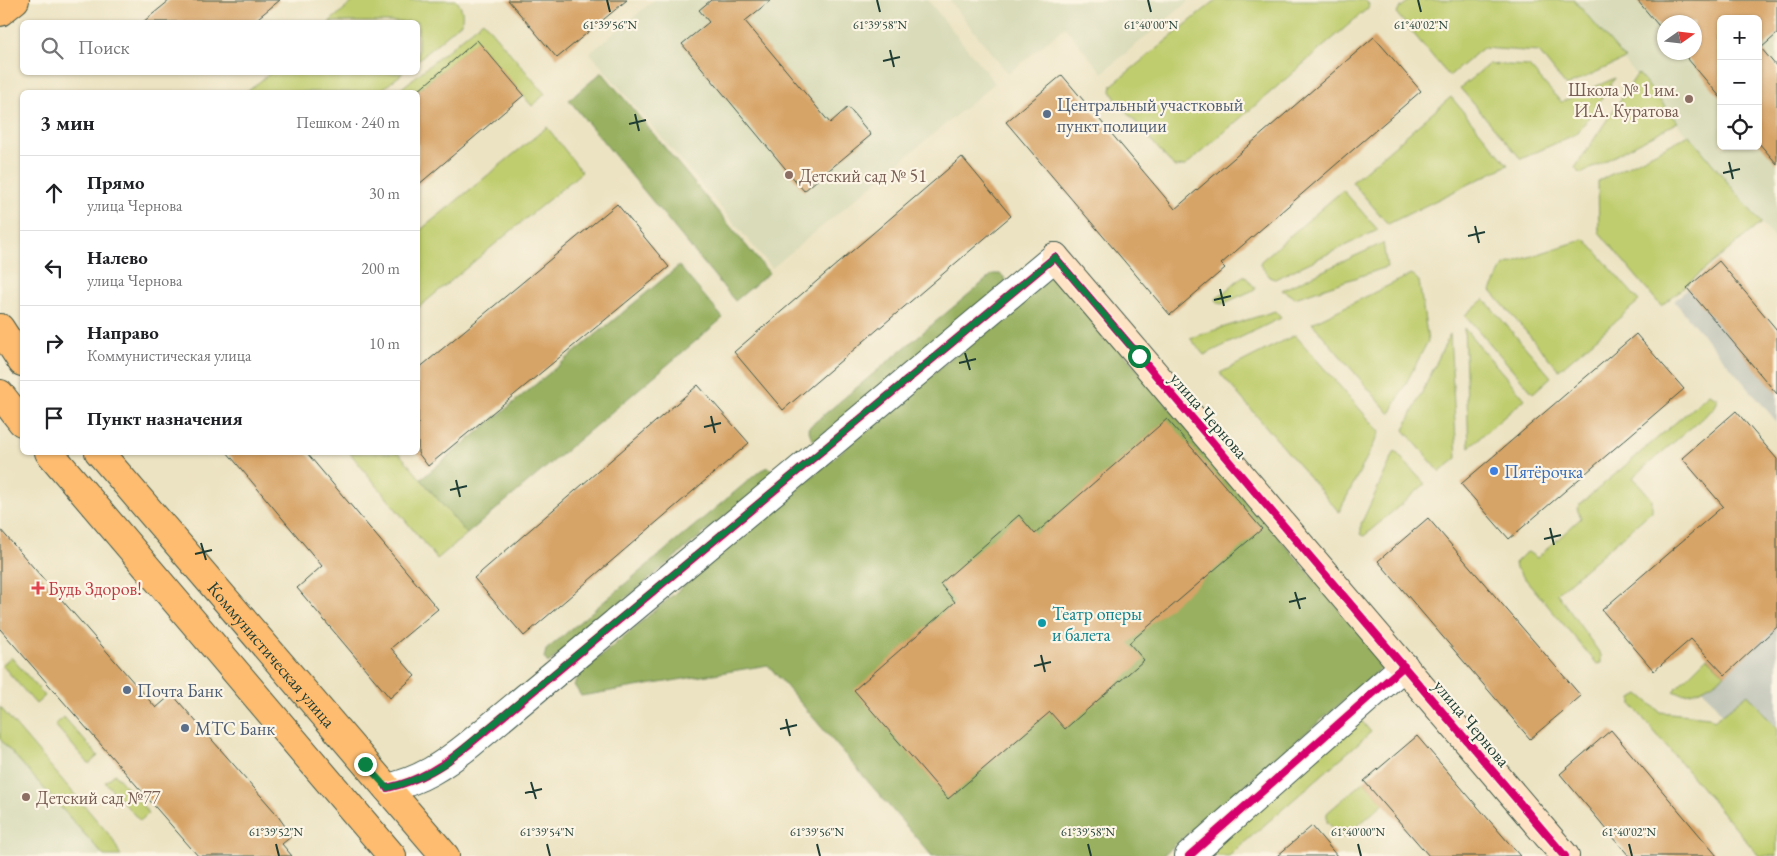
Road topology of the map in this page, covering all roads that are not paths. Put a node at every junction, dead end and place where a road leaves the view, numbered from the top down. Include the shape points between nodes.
1 (14, 0) edge
2 (0, 12) edge
3 (0, 328) edge
4 (20, 359) edge
5 (0, 394) edge
6 (20, 419) edge
7 (52, 455) edge
8 (102, 455) edge
9 (1404, 666) junction
10 (387, 788) junction
11 (392, 856) edge
12 (445, 856) edge
13 (1189, 856) edge
14 (1564, 856) edge

1 - 2 main road
3 - 4 main road
5 - 6 main road
7 - 11 main road
8 - 10 main road, Коммунистическая улица
9 - 10 street, улица Чернова via 1055,257 470,744 424,776
9 - 13 street
9 - 14 street, улица Чернова
10 - 12 main road, Коммунистическая улица

